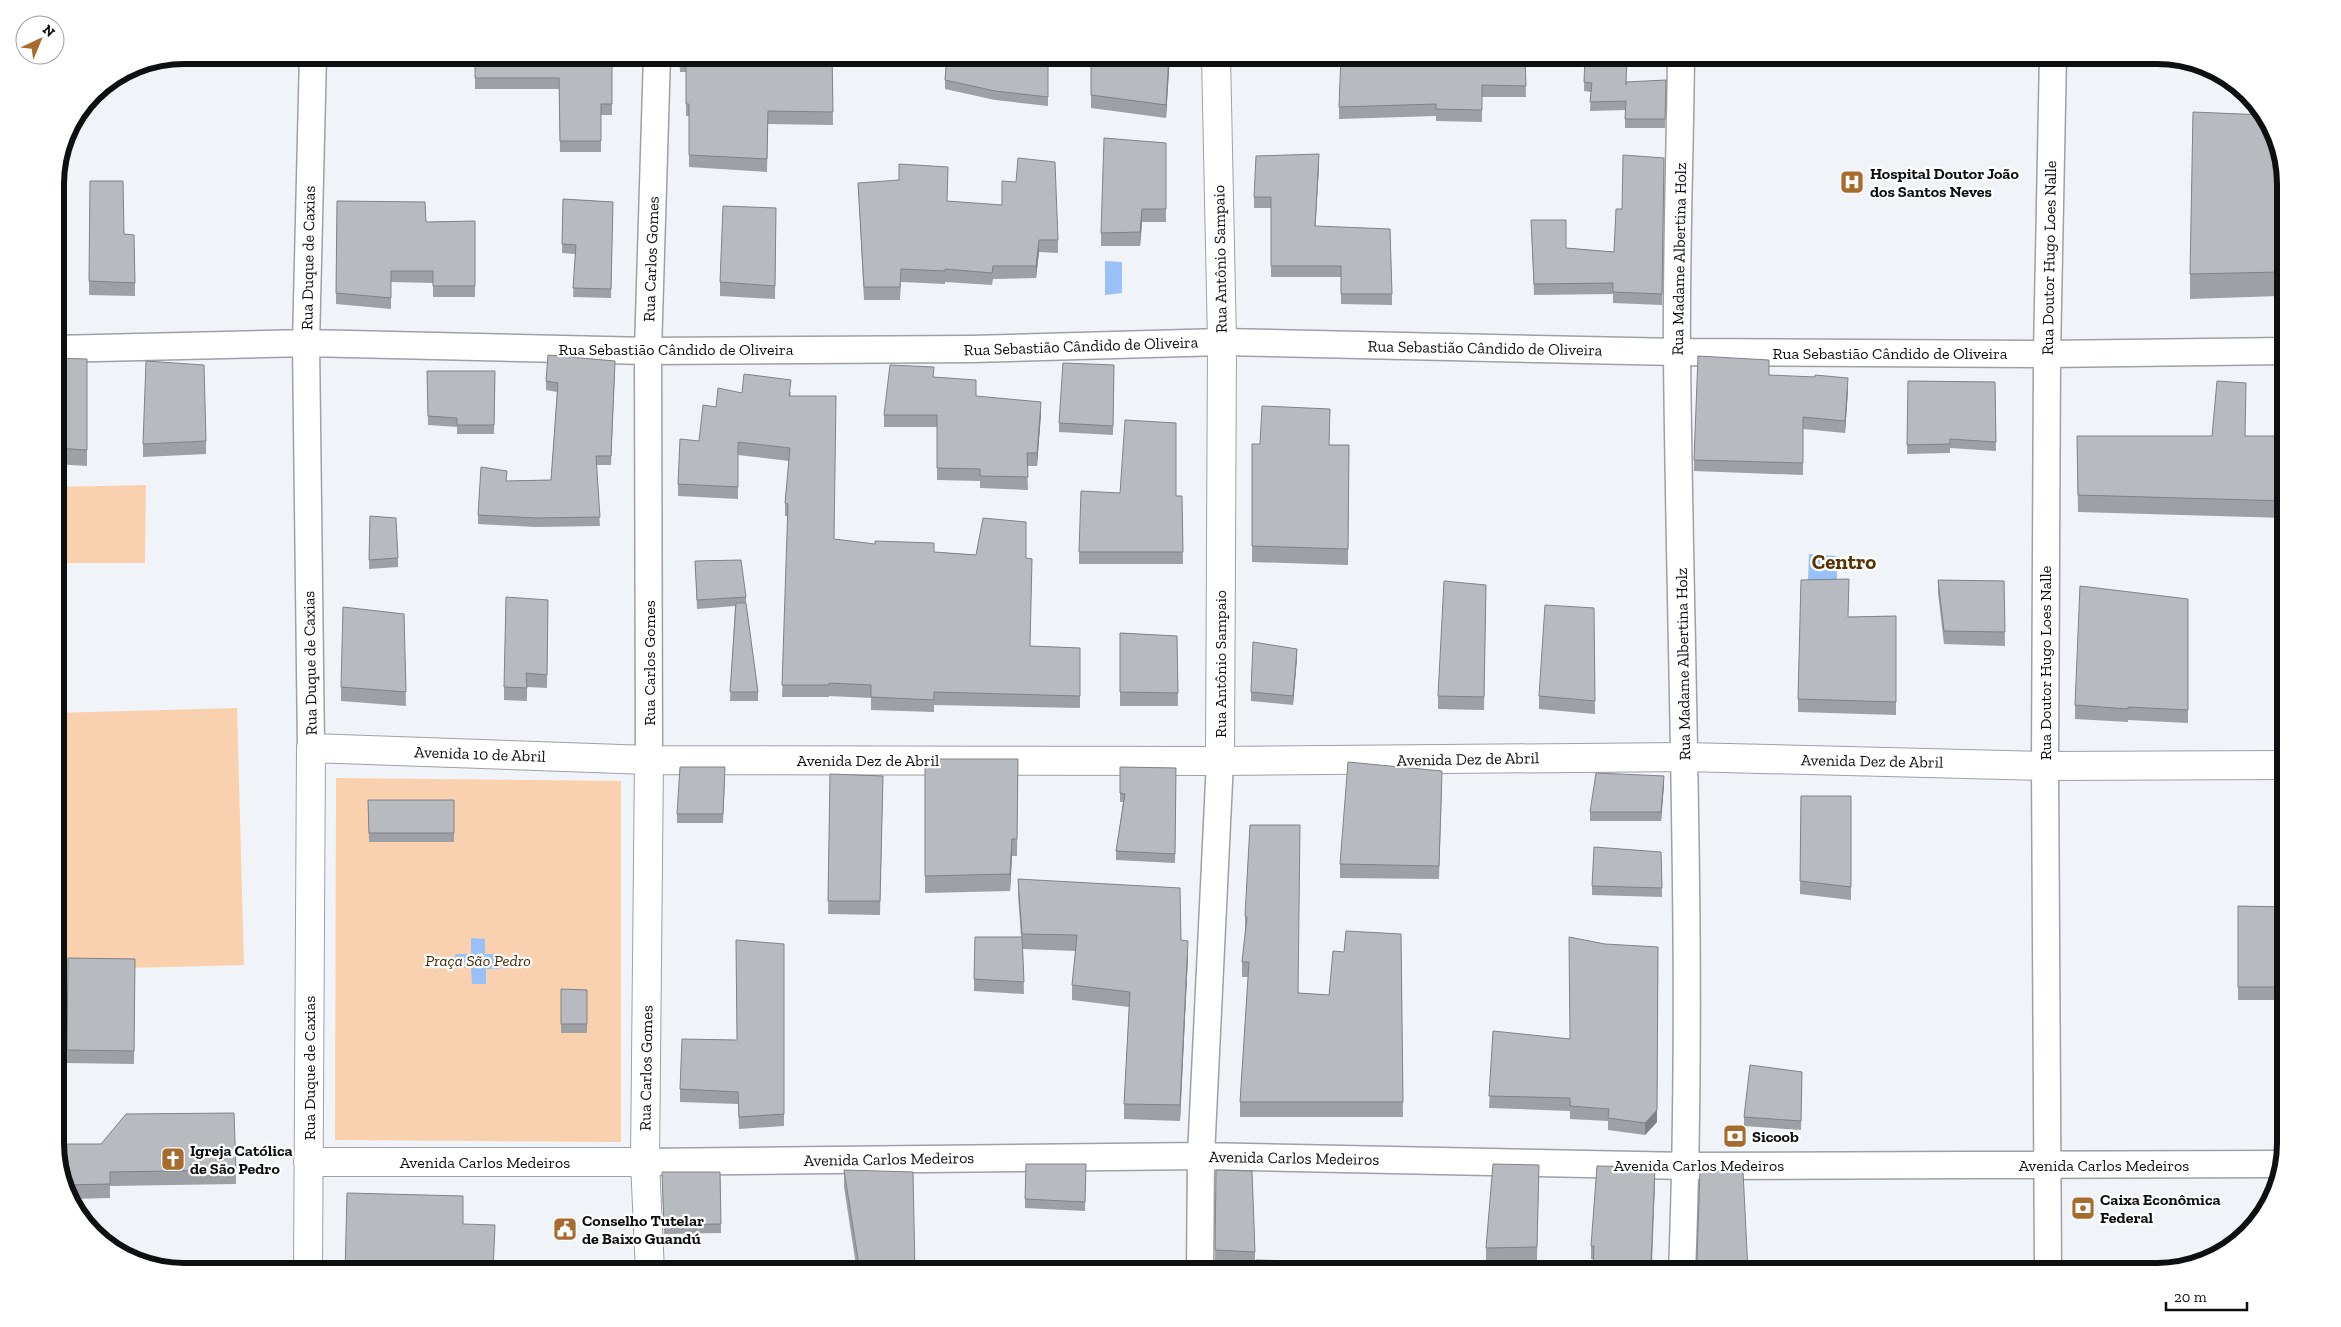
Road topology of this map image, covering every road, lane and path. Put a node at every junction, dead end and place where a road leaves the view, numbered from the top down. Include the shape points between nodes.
1 (313, 64) edge
2 (657, 64) edge
3 (1216, 64) edge
4 (1681, 64) edge
5 (2053, 64) edge
6 (1222, 342) junction
7 (306, 343) junction
8 (64, 349) edge
9 (648, 351) junction
10 (2277, 351) edge
11 (1677, 352) junction
12 (2047, 354) junction
13 (310, 748) junction
14 (1685, 757) junction
15 (649, 760) junction
16 (1220, 761) junction
17 (2277, 765) edge
18 (2045, 766) junction
19 (1201, 1156) junction
20 (308, 1162) junction
21 (645, 1162) junction
22 (2275, 1164) edge
23 (2048, 1165) junction
24 (1686, 1166) junction
25 (308, 1263) edge
26 (650, 1263) edge
27 (1200, 1263) edge
28 (1682, 1263) edge
29 (2048, 1263) edge

1 - 7 street, Rua Duque de Caxias
2 - 9 street, Rua Carlos Gomes
3 - 6 street, Rua Antônio Sampaio
4 - 11 street, Rua Madame Albertina Holz
5 - 12 street, Rua Doutor Hugo Loes Nalle
6 - 9 street, Rua Sebastião Cândido de Oliveira via 972,349
6 - 11 street, Rua Sebastião Cândido de Oliveira
6 - 16 street, Rua Antônio Sampaio
7 - 8 street, Rua Sebastião Cândido de Oliveira
7 - 9 street, Rua Sebastião Cândido de Oliveira
7 - 13 street, Rua Duque de Caxias
9 - 15 street, Rua Carlos Gomes
10 - 12 street, Rua Sebastião Cândido de Oliveira
11 - 12 street, Rua Sebastião Cândido de Oliveira
11 - 14 street, Rua Madame Albertina Holz
12 - 18 street, Rua Doutor Hugo Loes Nalle
13 - 15 street, Avenida 10 de Abril
13 - 20 street, Rua Duque de Caxias
14 - 16 street, Avenida Dez de Abril
14 - 18 street, Avenida Dez de Abril
14 - 24 street, Rua Madame Albertina Holz
15 - 16 street, Avenida Dez de Abril
15 - 21 street, Rua Carlos Gomes
16 - 19 street, Rua Antônio Sampaio
17 - 18 street, Avenida Dez de Abril
18 - 23 street, Rua Doutor Hugo Loes Nalle
19 - 21 street, Avenida Carlos Medeiros
19 - 24 street, Avenida Carlos Medeiros
19 - 27 street, Rua Antônio Sampaio
20 - 21 street, Avenida Carlos Medeiros
20 - 25 street, Rua Duque de Caxias
21 - 26 street, Rua Carlos Gomes
22 - 23 street, Avenida Carlos Medeiros
23 - 24 street, Avenida Carlos Medeiros
23 - 29 street, Rua Doutor Hugo Loes Nalle
24 - 28 street, Rua Madame Albertina Holz

